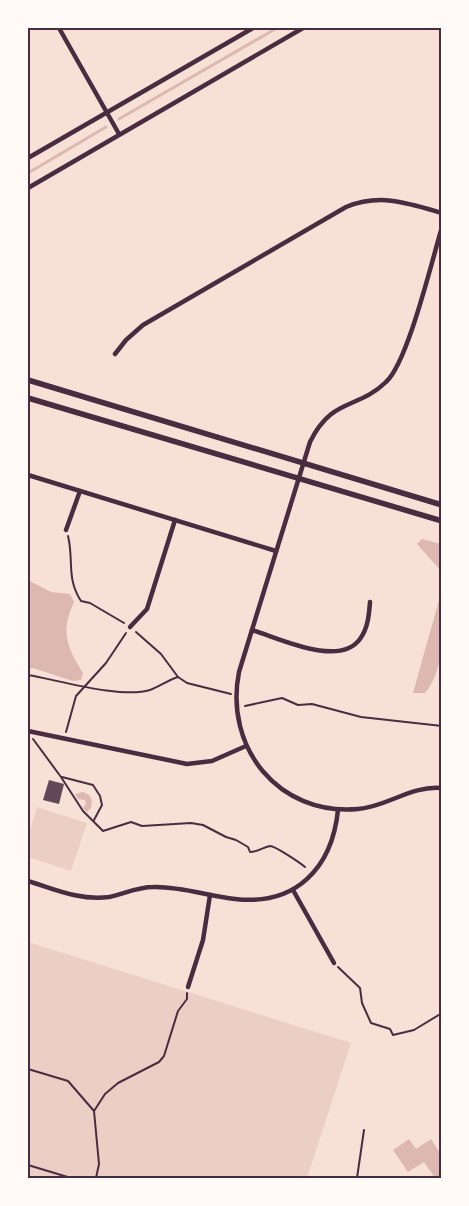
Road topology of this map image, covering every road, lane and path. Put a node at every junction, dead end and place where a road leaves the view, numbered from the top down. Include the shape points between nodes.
1 (59, 28) edge
2 (253, 28) edge
3 (303, 28) edge
4 (107, 112) junction
5 (119, 134) junction
6 (28, 158) edge
7 (28, 188) edge
8 (442, 213) edge
9 (442, 227) edge
10 (115, 354) dead end
11 (28, 380) edge
12 (28, 398) edge
13 (303, 462) junction
14 (28, 475) edge
15 (297, 480) junction
16 (80, 491) junction
17 (442, 505) edge
18 (175, 520) junction
19 (442, 522) edge
20 (66, 530) joint
21 (276, 551) junction
22 (370, 602) dead end
23 (130, 627) junction
24 (252, 630) junction
25 (28, 675) edge
26 (178, 677) junction
27 (86, 686) junction
28 (236, 695) junction
29 (236, 711) junction
30 (442, 726) edge
31 (28, 731) edge
32 (63, 737) junction
33 (246, 746) junction
34 (62, 777) junction
35 (442, 788) edge
36 (338, 810) junction
37 (94, 820) junction
38 (305, 867) dead end
39 (28, 881) edge
40 (293, 890) junction
41 (210, 895) junction
42 (334, 963) joint
43 (188, 987) joint
44 (442, 1013) edge
45 (28, 1069) edge
46 (94, 1111) junction
47 (364, 1130) dead end
48 (28, 1165) edge
49 (71, 1178) edge
50 (96, 1178) edge
51 (357, 1178) edge

1 - 4 street
2 - 4 street
3 - 5 street
4 - 5 street
4 - 6 street
5 - 7 street
8 - 10 street via 387,198 346,207 143,325
9 - 13 street via 403,354 393,375 377,389 339,407 325,418 316,430
11 - 13 street
12 - 15 street
13 - 15 street
13 - 17 street
14 - 16 street
15 - 19 street
15 - 21 street
16 - 18 street
16 - 20 street
18 - 21 street
18 - 23 street via 147,609
20 - 23 path via 72,552 69,566 74,589 81,601 116,616
21 - 24 street
22 - 24 street via 368,622 360,639 341,652 321,651
23 - 26 path via 160,654
23 - 27 path
24 - 28 street via 239,672
25 - 27 path
26 - 27 path via 150,690 136,692
26 - 28 path via 187,683
27 - 32 path via 76,696
28 - 29 street
29 - 30 path via 250,704 282,698 361,717
29 - 33 street
31 - 32 street
31 - 34 path
32 - 33 street via 186,764 212,760
33 - 36 street via 262,772 288,793 307,803
34 - 37 path via 83,811
34 - 37 path via 93,786 102,805
35 - 36 street via 417,789 373,806
36 - 40 street via 336,832 323,861
37 - 38 path via 103,831 131,822 142,826 203,825 236,840 250,852 276,847
39 - 41 street via 89,898 152,887
40 - 41 street via 250,900
40 - 42 street
41 - 43 street via 202,940
42 - 44 path via 360,988 362,1004 371,1023 390,1029 393,1035 414,1030
43 - 46 path via 187,999 178,1011 160,1062 118,1083 105,1094
45 - 46 path via 68,1081
46 - 50 path via 99,1164
47 - 51 path
48 - 49 path

